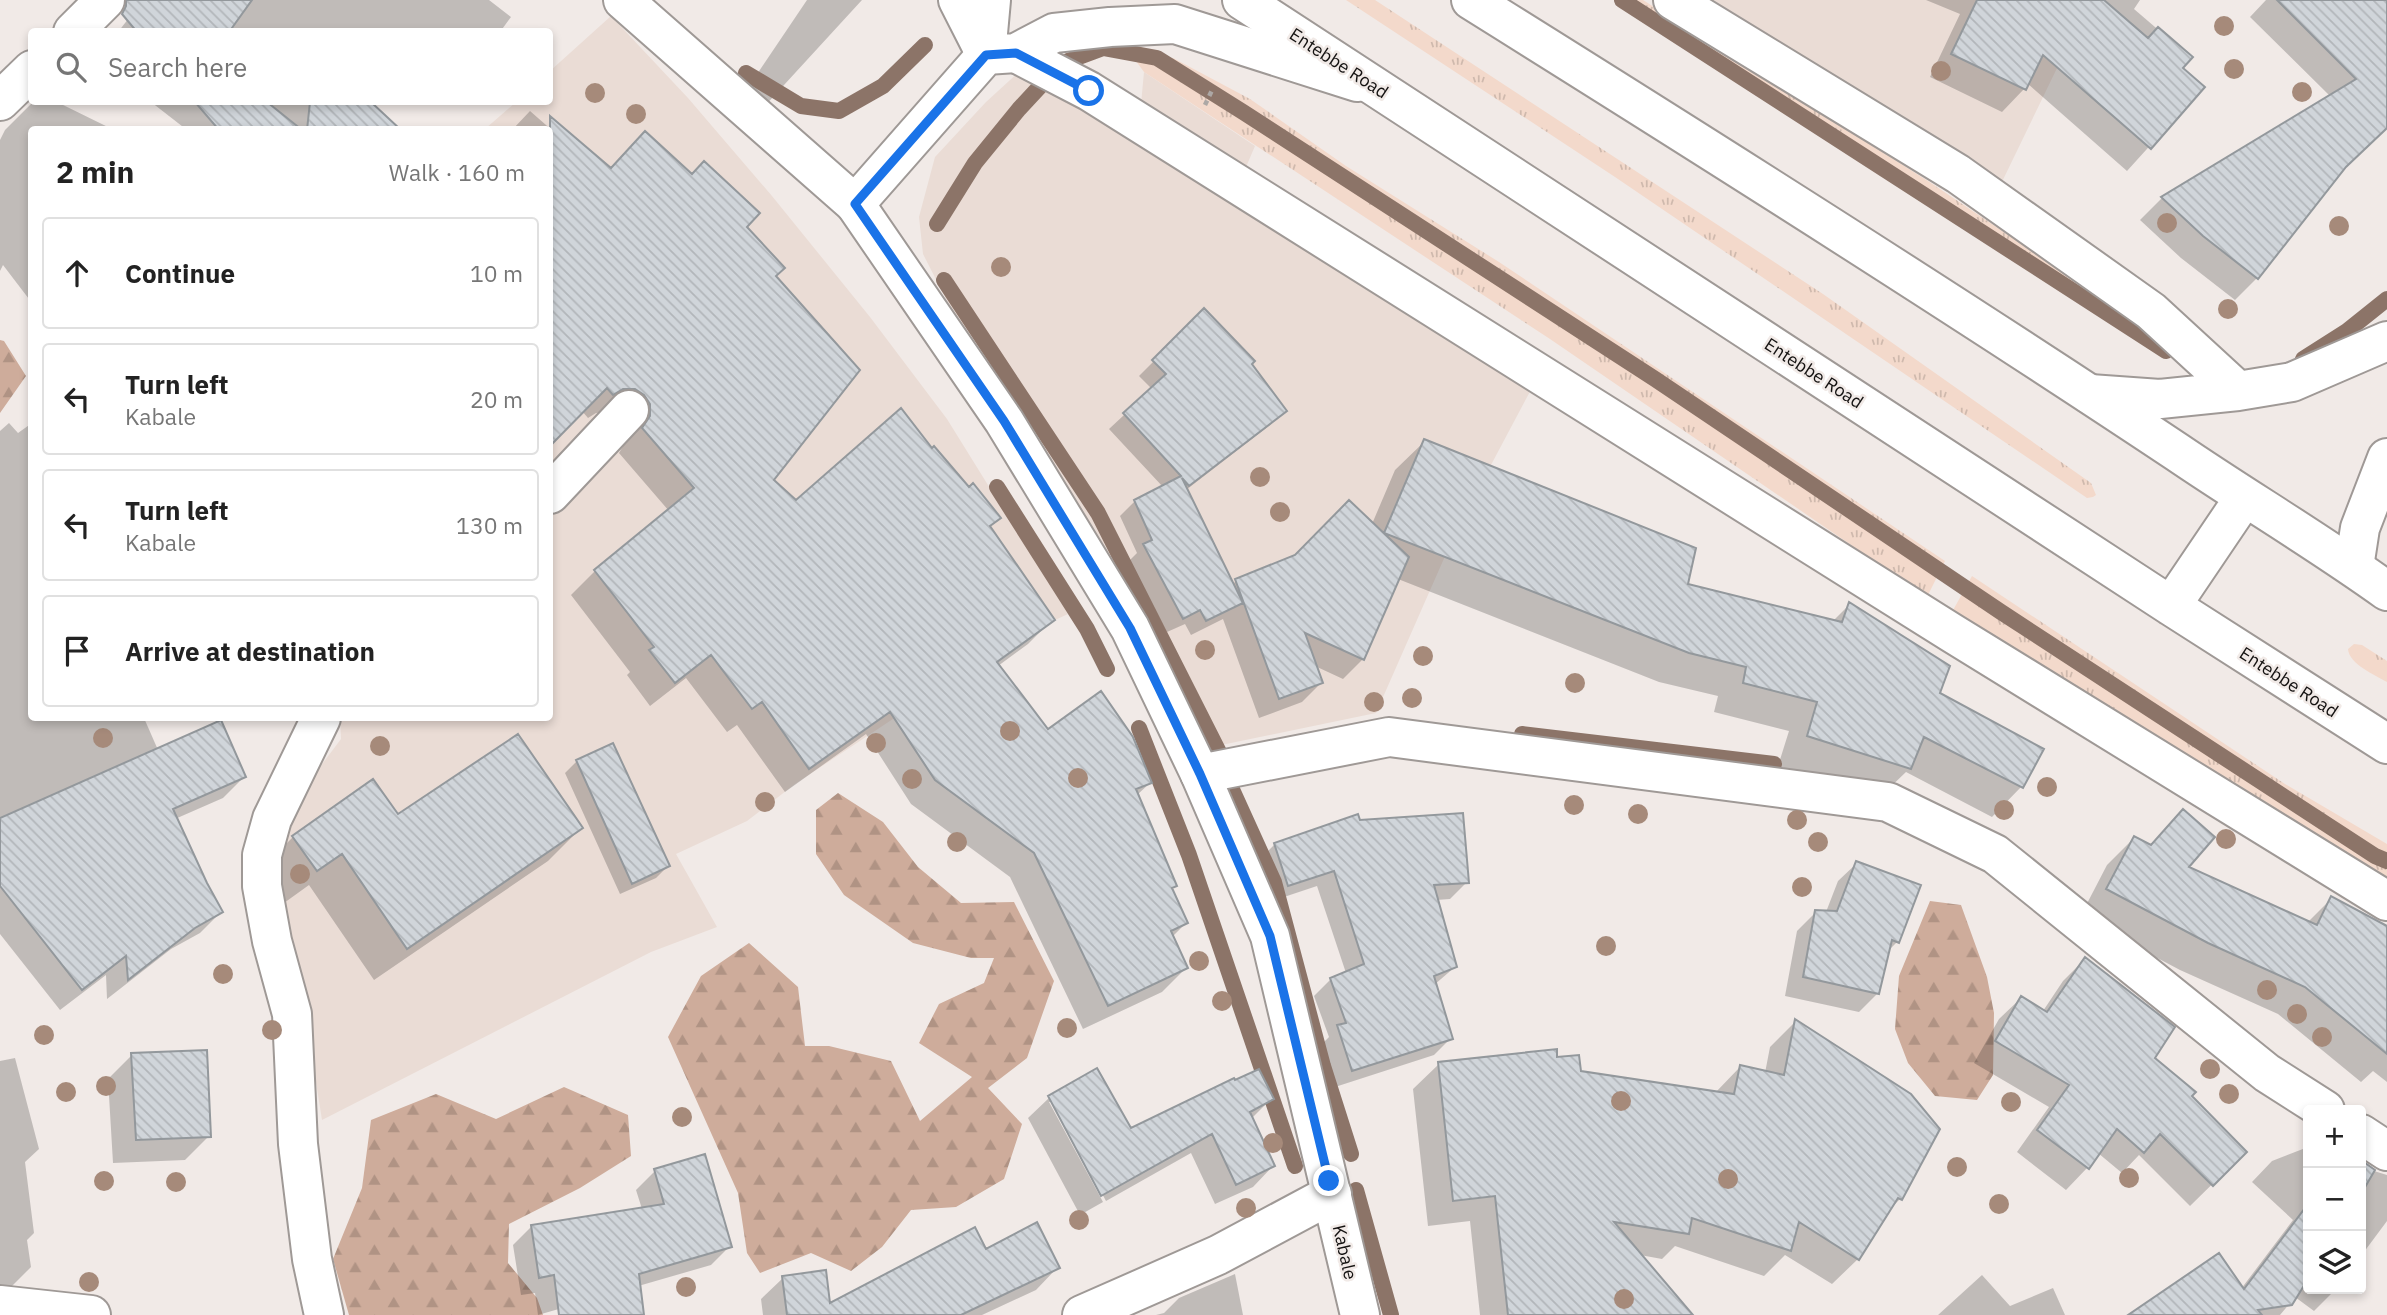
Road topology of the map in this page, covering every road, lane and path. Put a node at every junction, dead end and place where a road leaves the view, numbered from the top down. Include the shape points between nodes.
1 (105, 0) edge
2 (623, 0) edge
3 (958, 0) edge
4 (991, 0) edge
5 (1242, 0) edge
6 (1471, 0) edge
7 (1673, 0) edge
8 (76, 28) edge
9 (1001, 54) junction
10 (28, 74) edge
11 (1217, 81) dead end
12 (1378, 88) junction
13 (0, 101) edge
14 (1203, 109) dead end
15 (855, 204) junction
16 (2387, 341) edge
17 (2238, 391) junction
18 (2090, 394) junction
19 (629, 410) dead end
20 (2387, 458) edge
21 (553, 491) edge
22 (2244, 498) junction
23 (2354, 567) junction
24 (2387, 591) edge
25 (2171, 606) junction
26 (320, 721) edge
27 (2387, 744) edge
28 (1200, 774) junction
29 (2387, 901) edge
30 (2317, 1105) edge
31 (2366, 1137) edge
32 (2387, 1151) edge
33 (1332, 1194) junction
34 (0, 1305) edge
35 (91, 1315) edge
36 (324, 1315) edge
37 (1082, 1315) edge
38 (1360, 1315) edge

1 - 8 main road
2 - 15 main road, Kabale
3 - 9 main road
4 - 9 main road
5 - 12 main road, Entebbe Road
6 - 18 main road
7 - 17 main road via 1958,174 2151,311
9 - 12 main road via 1054,33 1175,24
9 - 15 main road
9 - 29 main road via 1089,91
10 - 13 main road
11 - 14 path
12 - 25 main road, Entebbe Road
15 - 28 main road, Kabale via 1004,421 1130,628
16 - 17 main road via 2292,382
17 - 18 main road via 2160,399
18 - 22 main road
19 - 21 main road
20 - 23 main road via 2360,528
22 - 23 main road
22 - 25 main road
23 - 24 main road
25 - 27 main road, Entebbe Road
26 - 36 main road via 272,819 262,855 262,886 292,1014 298,1143
28 - 30 main road via 1389,737 1888,802 1995,854 2267,1073
28 - 33 main road, Kabale via 1270,936
31 - 32 main road
33 - 37 main road via 1218,1255
33 - 38 main road, Kabale
34 - 35 main road

